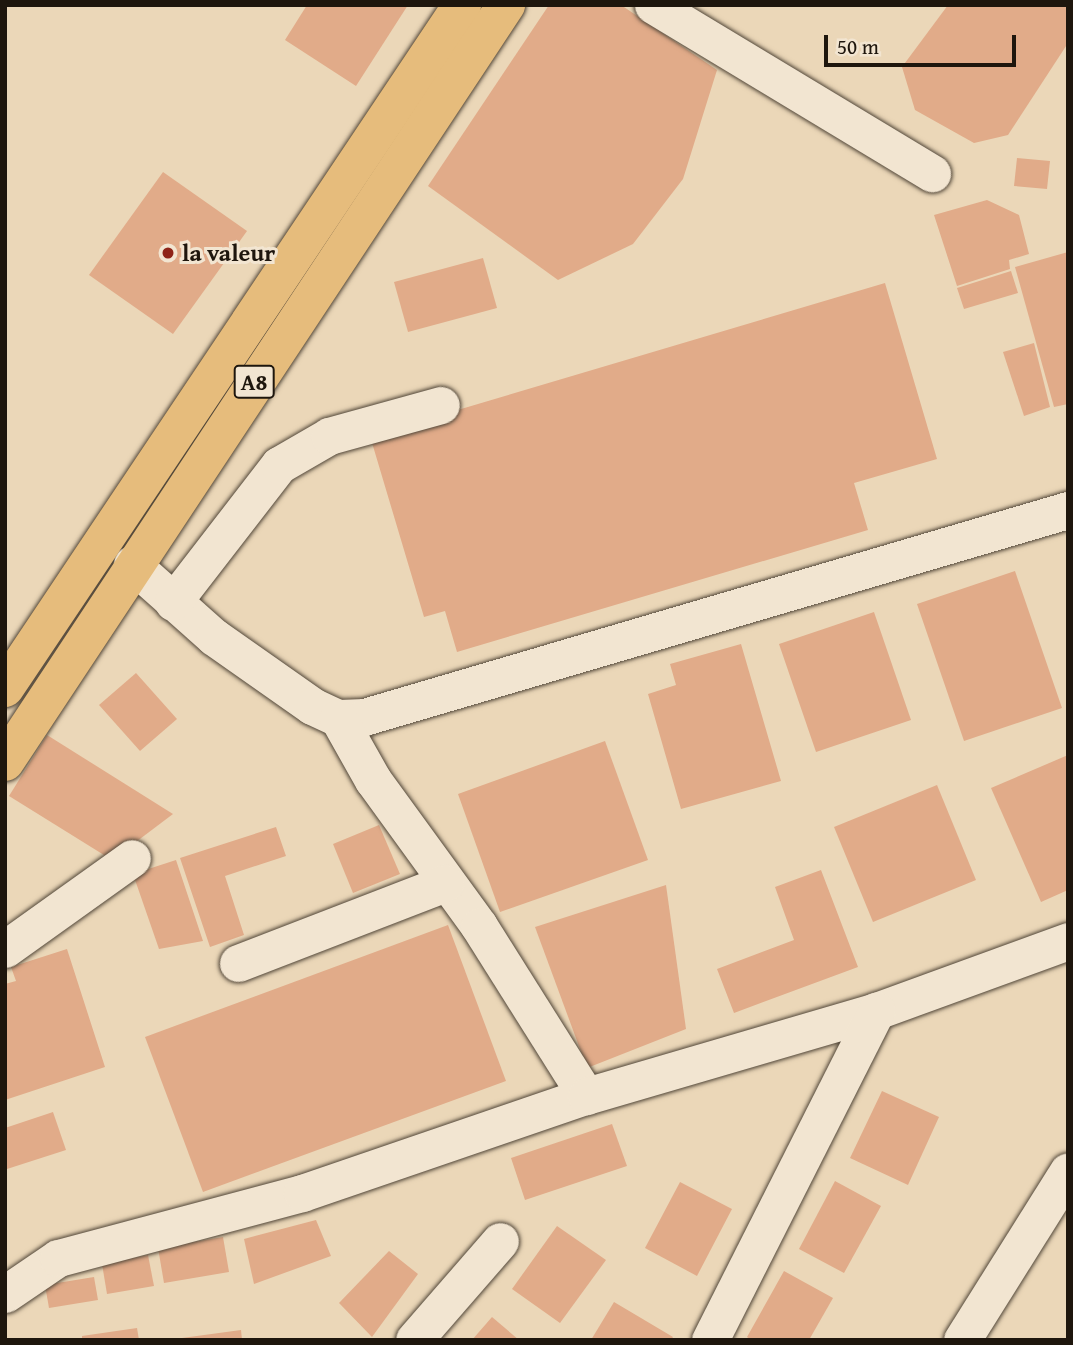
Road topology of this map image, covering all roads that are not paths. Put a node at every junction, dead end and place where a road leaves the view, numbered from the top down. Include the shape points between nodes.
1 (462, 5) edge
2 (506, 5) edge
3 (653, 5) edge
4 (932, 173) dead end
5 (440, 405) dead end
6 (1068, 510) edge
7 (132, 564) junction
8 (173, 603) junction
9 (5, 688) edge
10 (338, 718) junction
11 (5, 762) edge
12 (132, 858) dead end
13 (445, 883) junction
14 (1068, 941) edge
15 (5, 949) edge
16 (238, 963) dead end
17 (876, 1011) junction
18 (586, 1096) junction
19 (1068, 1171) edge
20 (500, 1241) dead end
21 (5, 1294) edge
22 (414, 1340) edge
23 (710, 1340) edge
24 (961, 1340) edge

1 - 9 highway, A8
2 - 7 highway, A8
3 - 4 street
5 - 8 street via 329,436 279,465
6 - 10 street via 676,620 398,708
7 - 8 street
7 - 11 highway, A8
8 - 10 street via 280,685
10 - 13 street via 373,780
12 - 15 street
13 - 16 street
13 - 18 street
14 - 17 street
17 - 18 street
17 - 23 street
18 - 21 street via 302,1193 58,1258
19 - 24 street
20 - 22 street

